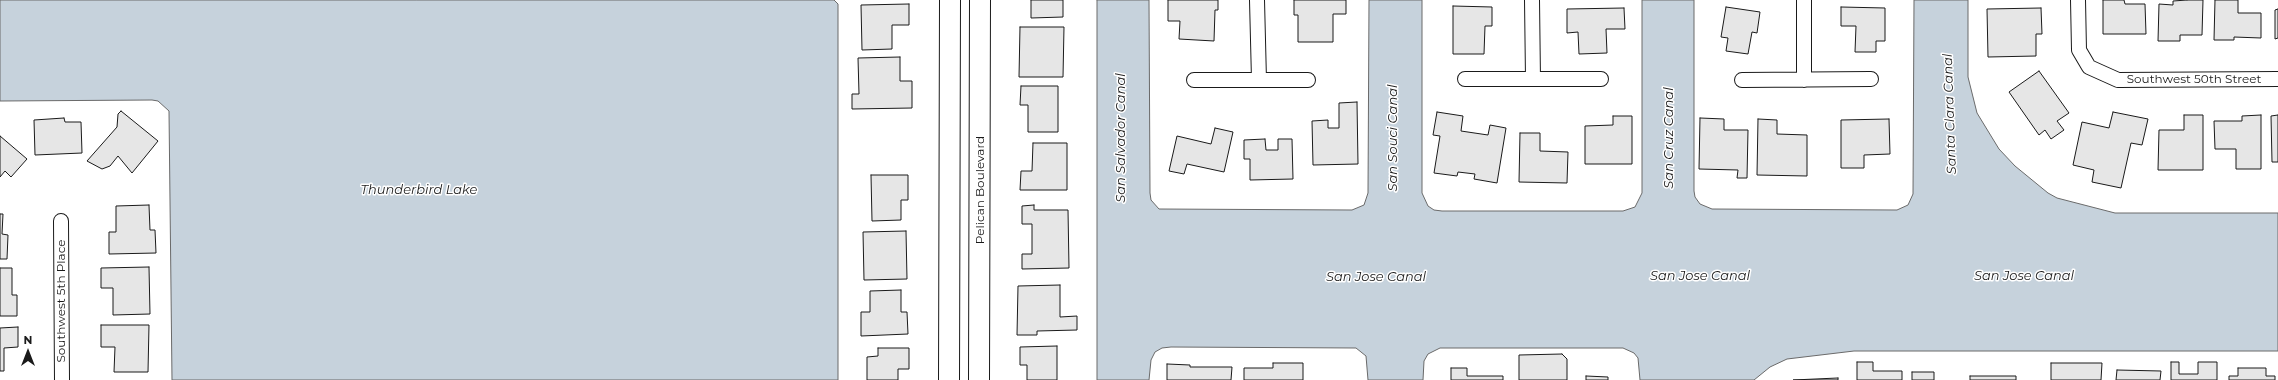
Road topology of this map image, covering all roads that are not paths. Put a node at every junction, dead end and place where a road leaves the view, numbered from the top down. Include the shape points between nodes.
1 (950, 0) edge
2 (980, 0) edge
3 (1257, 0) edge
4 (1532, 0) edge
5 (1804, 0) edge
6 (2078, 0) edge
7 (1465, 79) dead end
8 (1533, 79) junction
9 (1601, 79) dead end
10 (1871, 79) dead end
11 (2278, 79) edge
12 (1194, 80) dead end
13 (1259, 80) junction
14 (1308, 80) dead end
15 (1742, 80) dead end
16 (1804, 80) junction
17 (61, 221) dead end
18 (950, 294) junction
19 (980, 294) junction
20 (62, 380) edge
21 (950, 380) edge
22 (979, 380) edge

1 - 18 street
2 - 19 street, Pelican Boulevard
3 - 13 street
4 - 8 street
5 - 16 street
6 - 11 street, Southwest 50th Street via 2078,50 2089,67 2118,80
7 - 8 street
8 - 9 street
10 - 16 street
12 - 13 street
13 - 14 street
15 - 16 street
17 - 20 street, Southwest 5th Place
18 - 19 street
18 - 21 street
19 - 22 street, Pelican Boulevard

